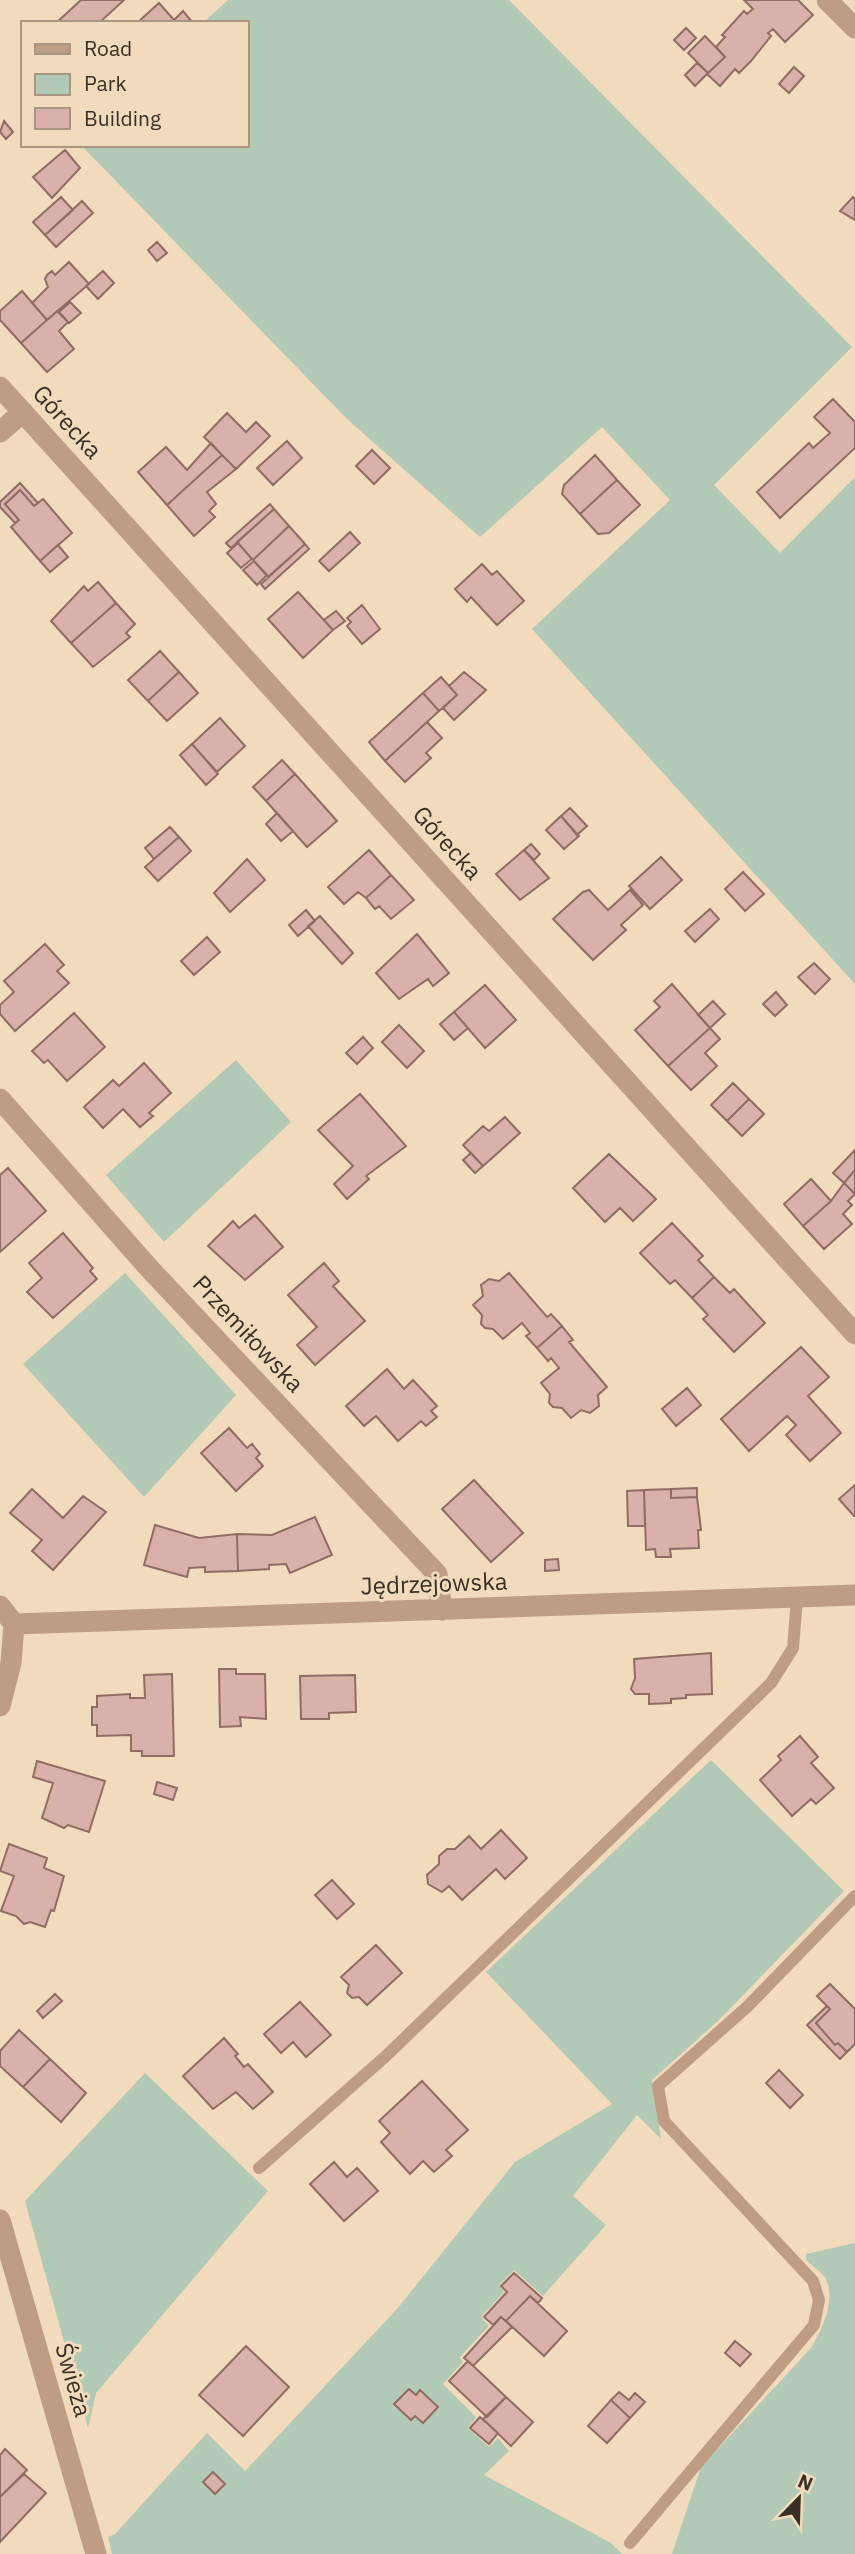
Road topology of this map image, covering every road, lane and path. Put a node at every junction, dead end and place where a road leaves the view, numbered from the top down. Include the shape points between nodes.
1 (828, 0) edge
2 (855, 28) edge
3 (0, 387) edge
4 (23, 412) junction
5 (0, 432) edge
6 (0, 1099) edge
7 (855, 1334) edge
8 (855, 1595) edge
9 (797, 1599) junction
10 (0, 1606) edge
11 (442, 1610) junction
12 (14, 1624) junction
13 (0, 1706) edge
14 (855, 1896) edge
15 (259, 2168) dead end
16 (0, 2220) edge
17 (631, 2543) dead end
18 (96, 2554) edge

1 - 2 street
3 - 4 street, Górecka
4 - 5 street
4 - 7 street, Górecka
6 - 11 street, Przemiłowska via 148,1267 437,1574
8 - 9 street, Jędrzejowska
9 - 11 street, Jędrzejowska
9 - 15 lane via 793,1648 771,1683 386,2056
10 - 12 street
11 - 12 street, Jędrzejowska
12 - 13 street
14 - 17 lane via 747,2007 658,2087 664,2121 813,2281 819,2300 814,2325
16 - 18 street, Świeża

